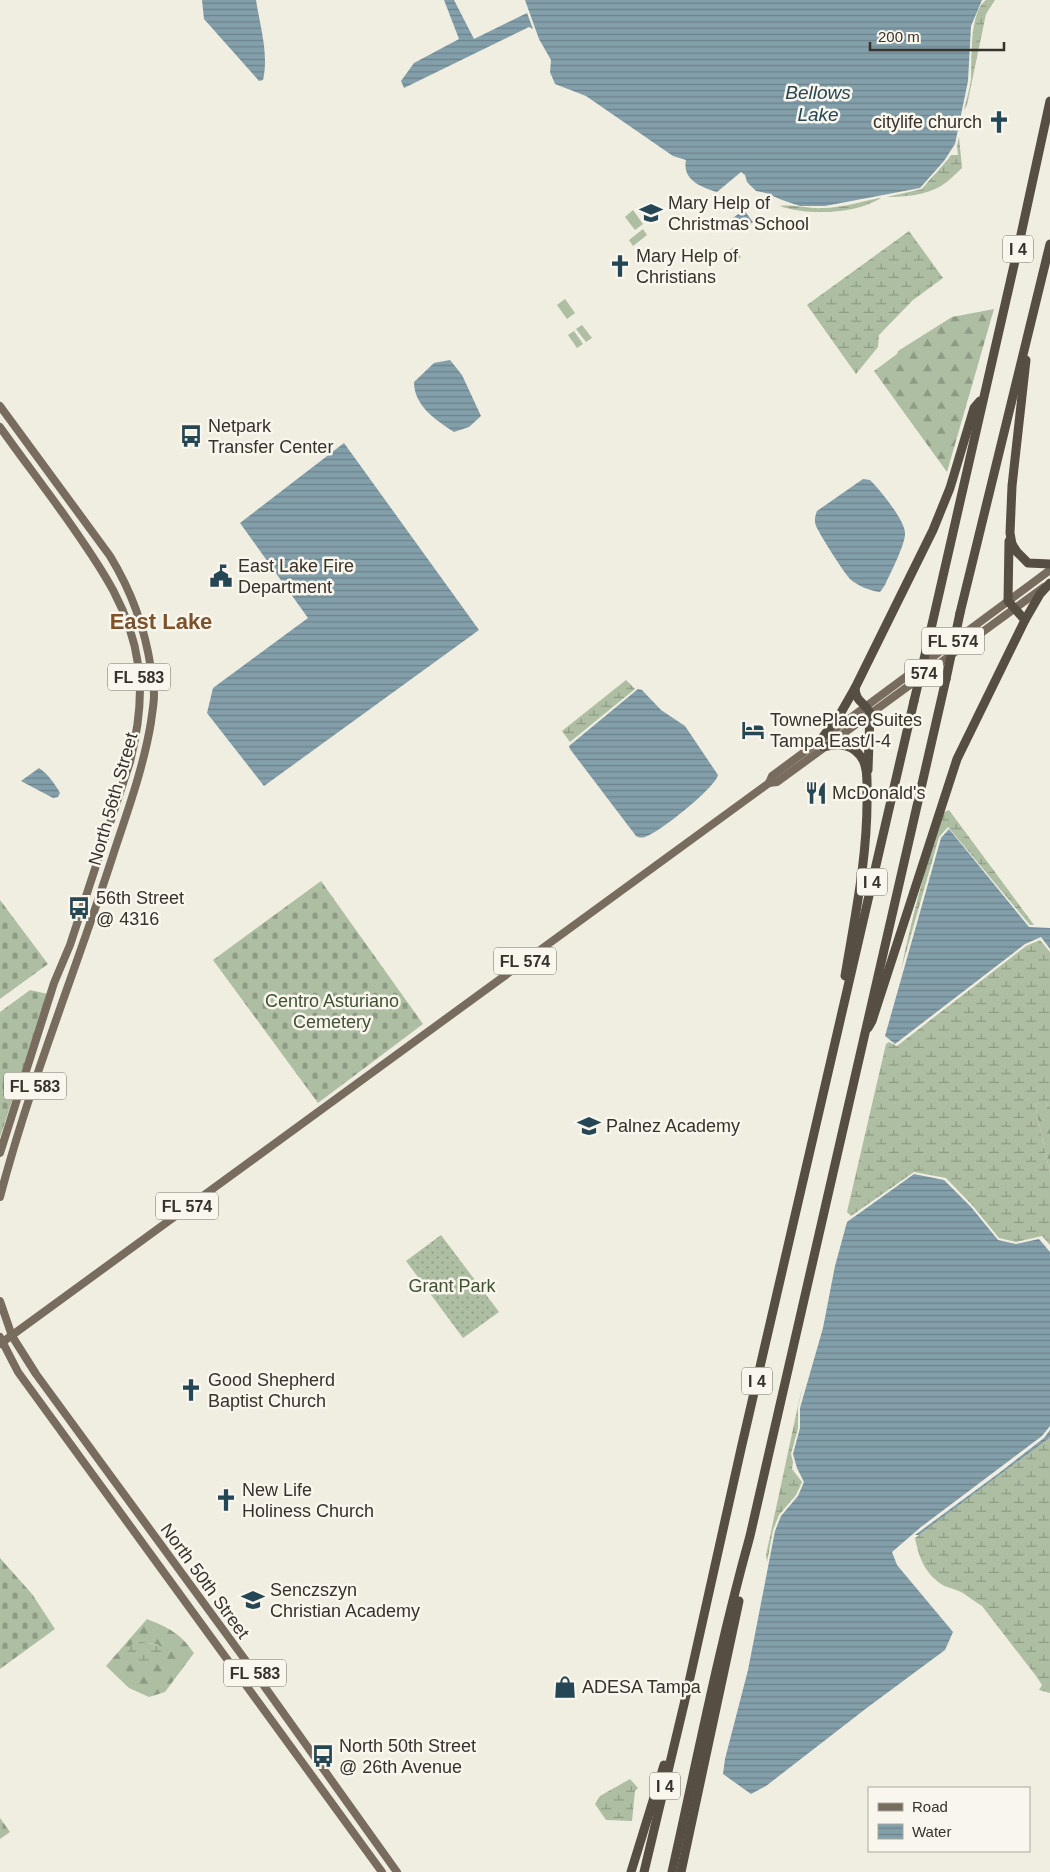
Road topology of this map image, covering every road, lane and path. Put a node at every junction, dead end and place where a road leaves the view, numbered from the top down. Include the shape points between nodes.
1 (1050, 101) edge
2 (1050, 244) edge
3 (1030, 322) junction
4 (983, 397) junction
5 (0, 406) edge
6 (0, 427) edge
7 (1010, 533) junction
8 (1050, 564) edge
9 (1050, 570) edge
10 (1050, 583) edge
11 (1011, 604) junction
12 (1025, 620) junction
13 (855, 688) junction
14 (868, 709) junction
15 (823, 742) junction
16 (769, 782) joint
17 (868, 807) junction
18 (862, 1039) junction
19 (30, 1058) junction
20 (830, 1062) junction
21 (21, 1126) junction
22 (0, 1153) edge
23 (0, 1197) edge
24 (0, 1301) edge
25 (12, 1336) junction
26 (1, 1341) edge
27 (750, 1536) junction
28 (685, 1700) junction
29 (382, 1872) edge
30 (397, 1872) edge
31 (631, 1872) edge
32 (644, 1872) edge
33 (672, 1872) edge
34 (681, 1872) edge

1 - 4 highway, I 4
2 - 3 highway, I 4
3 - 7 highway via 1014,460
3 - 18 highway, I 4, bridge
4 - 13 highway via 974,408 942,508
4 - 20 highway, I 4, bridge
5 - 21 main road, North 56th Street / FL 583 via 124,578 145,635 154,695 142,765
6 - 19 main road, North 56th Street / FL 583 via 110,582 125,614 132,640 140,694 130,762
7 - 8 highway via 1012,544 1028,563
7 - 11 highway
9 - 11 main road
10 - 11 main road, 574
10 - 12 highway
11 - 12 highway
11 - 14 main road, 574
12 - 18 highway via 957,759 872,1021
13 - 14 highway via 859,702
13 - 15 highway
14 - 15 main road, 574
14 - 17 highway
15 - 16 main road, 574 via 776,782
15 - 17 highway via 844,745 858,753 866,770
16 - 25 main road, FL 574
17 - 20 highway via 861,878
18 - 27 highway, I 4
19 - 21 main road via 32,1069 16,1116
19 - 22 main road, North 56th Street / FL 583
20 - 28 highway, I 4
21 - 23 main road, North 56th Street / FL 583
24 - 25 main road, North 50th Street / FL 583
25 - 26 main road, FL 574
25 - 30 main road, North 50th Street / FL 583 via 36,1374
26 - 29 main road, North 50th Street / FL 583 via 18,1372
27 - 33 highway, I 4
27 - 34 highway
28 - 31 highway
28 - 32 highway, I 4

